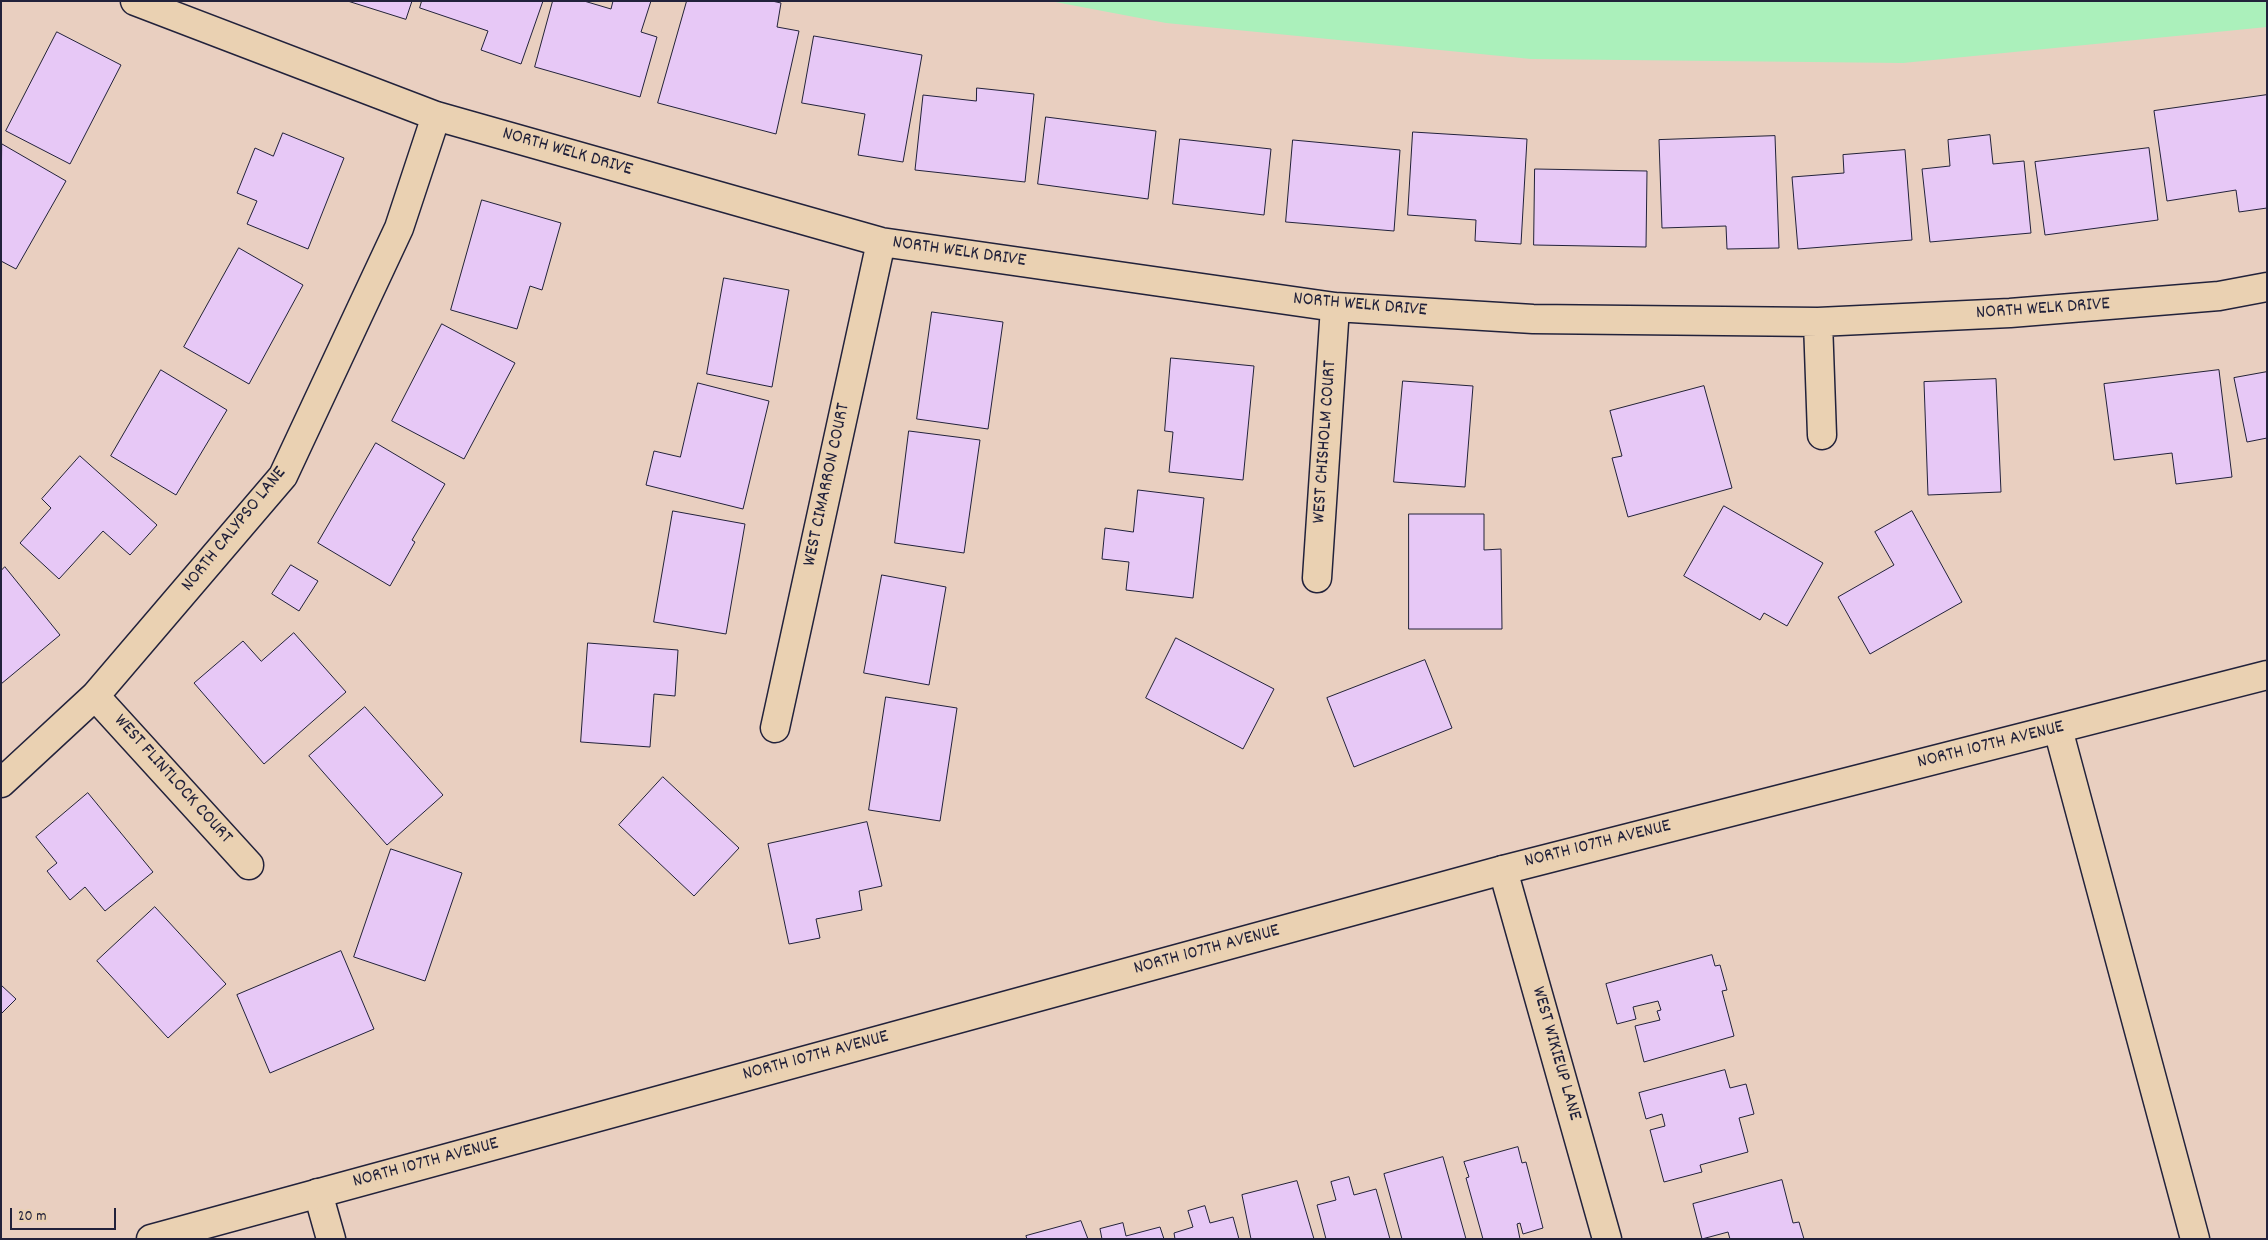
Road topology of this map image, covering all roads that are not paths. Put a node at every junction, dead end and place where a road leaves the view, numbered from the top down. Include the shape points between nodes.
1 (135, 1) edge
2 (436, 116) junction
3 (881, 242) junction
4 (2267, 287) edge
5 (1335, 307) junction
6 (1818, 322) junction
7 (1822, 435) dead end
8 (1316, 578) dead end
9 (2267, 676) edge
10 (95, 696) junction
11 (775, 728) dead end
12 (2058, 729) junction
13 (1, 783) edge
14 (249, 865) dead end
15 (1503, 870) junction
16 (318, 1194) junction
17 (151, 1239) edge
18 (331, 1239) edge
19 (1607, 1239) edge
20 (2195, 1239) edge

1 - 2 street, NORTH WELK DRIVE
2 - 3 street, NORTH WELK DRIVE
2 - 10 street, NORTH CALYPSO LANE via 399,228 283,476
3 - 5 street, NORTH WELK DRIVE
3 - 11 street, WEST CIMARRON COURT
4 - 6 street, NORTH WELK DRIVE via 2219,296 2010,313
5 - 6 street, NORTH WELK DRIVE via 1534,319
5 - 8 street, WEST CHISHOLM COURT
6 - 7 street
9 - 12 street, NORTH 107TH AVENUE
10 - 13 street, NORTH CALYPSO LANE
10 - 14 street, WEST FLINTLOCK COURT
12 - 15 street, NORTH 107TH AVENUE
12 - 20 street
15 - 16 street, NORTH 107TH AVENUE
15 - 19 street, WEST WIKIEUP LANE
16 - 17 street, NORTH 107TH AVENUE
16 - 18 street

